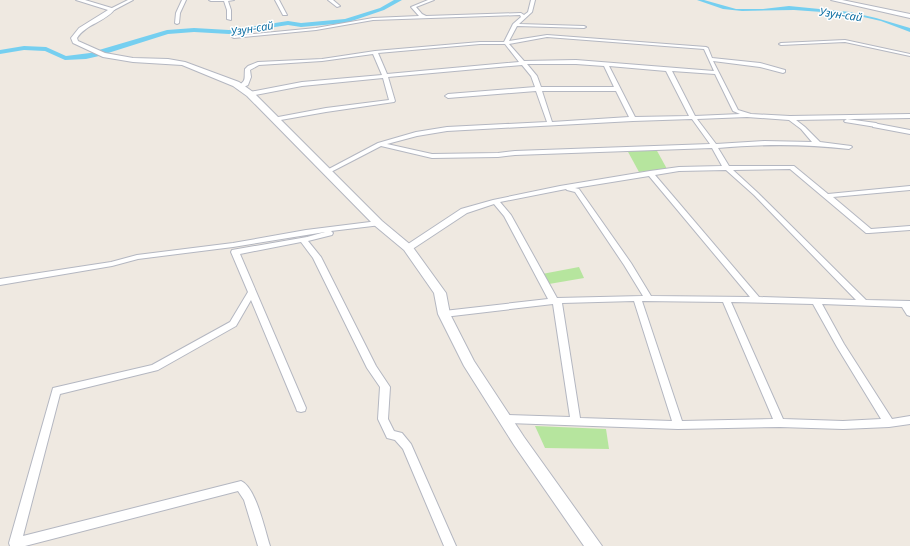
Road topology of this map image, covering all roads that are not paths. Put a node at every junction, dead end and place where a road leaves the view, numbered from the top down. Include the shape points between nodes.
1 (79, 0) edge
2 (131, 0) edge
3 (184, 0) edge
4 (210, 0) edge
5 (232, 0) edge
6 (277, 0) edge
7 (330, 0) edge
8 (432, 0) edge
9 (533, 0) edge
10 (834, 0) edge
11 (226, 1) junction
12 (338, 6) dead end
13 (112, 9) junction
14 (285, 14) dead end
15 (910, 16) edge
16 (524, 17) junction
17 (426, 18) junction
18 (229, 19) dead end
19 (177, 23) dead end
20 (515, 24) junction
21 (584, 26) dead end
22 (234, 37) dead end
23 (506, 43) junction
24 (781, 44) dead end
25 (375, 52) junction
26 (910, 55) edge
27 (710, 60) junction
28 (524, 62) junction
29 (606, 65) junction
30 (668, 69) junction
31 (782, 71) dead end
32 (717, 73) junction
33 (385, 76) junction
34 (240, 87) junction
35 (538, 89) junction
36 (618, 89) junction
37 (250, 94) junction
38 (448, 96) dead end
39 (750, 116) junction
40 (910, 116) edge
41 (693, 117) junction
42 (790, 118) junction
43 (828, 118) junction
44 (275, 119) junction
45 (633, 119) junction
46 (550, 123) junction
47 (876, 125) joint
48 (910, 132) edge
49 (817, 143) junction
50 (380, 144) junction
51 (714, 146) junction
52 (849, 147) dead end
53 (727, 168) junction
54 (327, 172) junction
55 (650, 173) junction
56 (560, 188) junction
57 (910, 188) edge
58 (826, 196) junction
59 (495, 201) junction
60 (378, 223) junction
61 (356, 226) junction
62 (910, 228) edge
63 (303, 240) junction
64 (408, 248) junction
65 (0, 282) edge
66 (252, 292) junction
67 (637, 299) junction
68 (649, 299) junction
69 (726, 299) junction
70 (757, 300) junction
71 (555, 301) junction
72 (816, 301) junction
73 (863, 302) junction
74 (908, 304) edge
75 (910, 313) edge
76 (444, 314) junction
77 (301, 408) dead end
78 (506, 419) junction
79 (576, 420) junction
80 (910, 420) edge
81 (780, 423) junction
82 (889, 423) junction
83 (678, 425) junction
84 (264, 546) edge
85 (450, 546) edge
86 (594, 546) edge

1 - 13 street
2 - 13 street
3 - 19 street
4 - 11 street
5 - 11 street
6 - 14 street
7 - 12 street
8 - 17 street via 412,7
9 - 16 street via 530,12
10 - 15 street
11 - 18 street
13 - 34 street via 102,19 76,33 75,42 103,55 183,63
16 - 17 street via 521,14 513,14
16 - 20 street
17 - 22 street via 373,19 316,29
20 - 21 street
20 - 23 street
23 - 25 street
23 - 27 street via 547,36 706,48
23 - 28 street
24 - 26 street via 845,41
25 - 33 street
25 - 34 street via 322,60 258,64 247,70 249,77 246,84
27 - 31 street via 760,65
27 - 32 street
28 - 29 street
28 - 33 street
28 - 35 street via 534,76
29 - 30 street
29 - 36 street
30 - 32 street
30 - 41 street
32 - 39 street via 736,111
33 - 37 street via 302,84
33 - 44 street via 392,101
34 - 37 street
35 - 36 street
35 - 38 street
35 - 46 street
36 - 45 street
37 - 44 street
39 - 41 street
39 - 42 street
40 - 43 street
41 - 45 street
41 - 51 street
42 - 43 street
42 - 49 street
43 - 47 street
44 - 54 street
45 - 46 street
46 - 50 street via 447,129
47 - 48 street
49 - 51 street via 747,143
49 - 52 street
50 - 51 street via 432,156 498,156 515,153
50 - 54 street
51 - 53 street
53 - 55 street via 679,169
53 - 58 street via 792,167
53 - 73 street
54 - 60 street
55 - 56 street
55 - 70 street
56 - 59 street
56 - 68 street via 577,190
57 - 58 street
58 - 62 street via 869,231
59 - 64 street via 464,211
59 - 71 street via 507,215
60 - 61 street
60 - 64 street
61 - 63 street
61 - 65 street via 137,257 112,264
63 - 66 street via 235,252
63 - 85 street via 320,262 372,368 385,387 383,419 391,435 398,436 407,447
64 - 76 street via 440,293
66 - 77 street
66 - 84 street via 234,324 155,368 56,391 15,544 241,486 249,498
67 - 68 street
67 - 71 street
67 - 83 street
68 - 69 street
69 - 70 street
69 - 81 street
70 - 72 street
71 - 76 street
71 - 79 street
72 - 73 street
72 - 82 street via 860,380
73 - 74 street
74 - 75 street
76 - 78 street via 469,363
78 - 79 street
78 - 86 street
79 - 83 street
80 - 82 street
81 - 82 street
81 - 83 street

